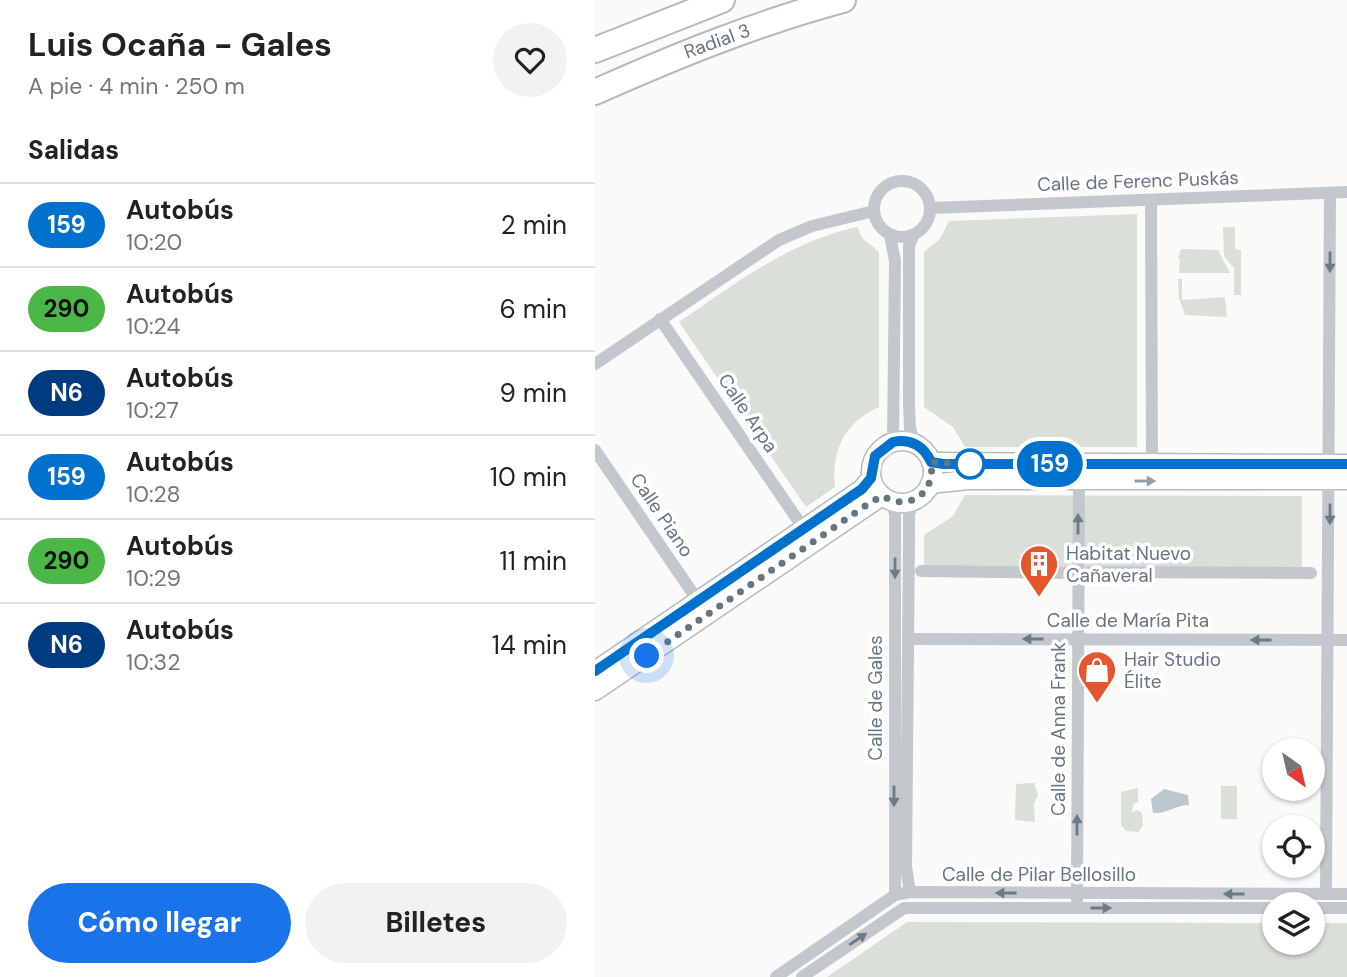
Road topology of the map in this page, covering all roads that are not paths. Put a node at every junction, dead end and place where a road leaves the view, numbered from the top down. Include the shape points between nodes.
1 (722, 0) edge
2 (843, 0) edge
3 (595, 51) edge
4 (595, 92) edge
5 (1347, 192) edge
6 (1330, 193) junction
7 (1151, 200) junction
8 (931, 208) junction
9 (874, 211) junction
10 (890, 235) junction
11 (913, 236) junction
12 (660, 319) junction
13 (595, 364) edge
14 (893, 442) junction
15 (914, 443) junction
16 (595, 450) edge
17 (931, 462) junction
18 (1152, 464) junction
19 (1338, 472) edge
20 (871, 478) junction
21 (1079, 481) junction
22 (930, 484) junction
23 (887, 498) junction
24 (913, 500) junction
25 (804, 529) junction
26 (921, 571) dead end
27 (1089, 572) dead end
28 (1068, 573) dead end
29 (1311, 573) dead end
30 (698, 601) junction
31 (909, 639) junction
32 (1078, 639) junction
33 (1329, 640) junction
34 (1347, 640) edge
35 (595, 671) edge
36 (595, 691) edge
37 (910, 892) junction
38 (1077, 893) junction
39 (1326, 894) junction
40 (1347, 894) edge
41 (895, 895) junction
42 (1077, 908) junction
43 (1262, 908) edge
44 (1325, 908) edge
45 (1347, 908) edge
46 (776, 977) edge
47 (802, 977) edge

1 - 3 highway, Radial 3
2 - 4 highway, Radial 3 via 681,54
5 - 6 street, Calle de Ferenc Puskás
6 - 7 street, Calle de Ferenc Puskás
6 -> 19 street
7 - 8 street, Calle de Ferenc Puskás
7 - 18 street
8 - 9 street via 918,186 901,181 885,187
8 - 11 street via 926,225
9 - 10 street via 879,225
9 - 12 street via 812,226 779,240
10 - 11 street
10 - 14 street via 895,261
11 - 15 street via 909,246 909,405
12 - 13 street
12 - 25 street, Calle Arpa
14 - 15 main road
14 - 20 main road via 875,456
15 - 17 main road
16 - 30 street, Calle Piano
17 - 18 main road
17 - 22 main road
18 - 19 main road
21 -> 19 main road
19 -> 33 street
20 - 23 main road
20 - 25 main road
21 - 22 main road via 946,480
32 -> 21 street, Calle de Anna Frank
22 - 24 main road
23 - 24 main road
23 - 36 main road
23 -> 41 street, Calle de Gales via 895,514
24 - 31 street, Calle de Gales via 909,515
25 - 30 main road
26 - 28 street
27 - 29 street
30 - 35 main road
32 -> 31 street, Calle de María Pita
31 - 37 street, Calle de Gales via 906,867
33 -> 32 street, Calle de María Pita
38 -> 32 street, Calle de Anna Frank
33 - 34 street, Calle de María Pita
33 - 39 street
38 -> 37 street, Calle de Pilar Bellosillo
37 - 41 street, Calle de Pilar Bellosillo
39 -> 38 street, Calle de Pilar Bellosillo
38 - 42 street, Calle de Anna Frank
39 - 40 street, Calle de Pilar Bellosillo
41 - 46 street, Calle de Pilar Bellosillo
42 -> 43 street, Calle de Pilar Bellosillo
47 -> 42 street, Calle de Pilar Bellosillo via 904,908
44 - 45 street

